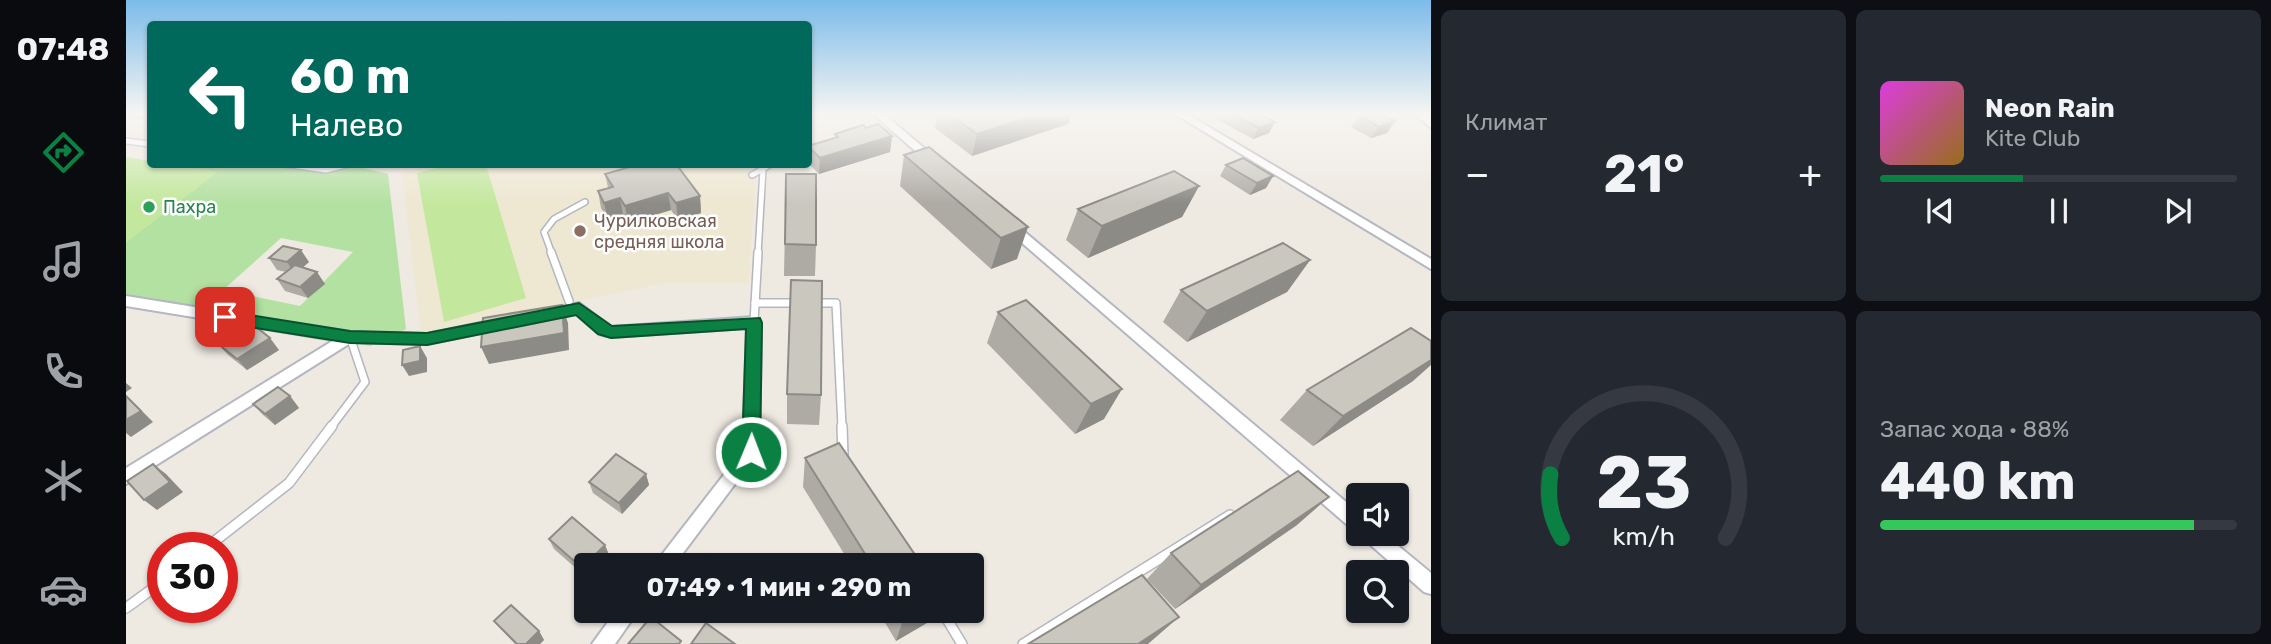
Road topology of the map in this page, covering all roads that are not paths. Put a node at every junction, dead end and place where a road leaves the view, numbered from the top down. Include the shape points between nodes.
1 (913, 144) edge
2 (1230, 144) edge
3 (309, 168) edge
4 (343, 168) edge
5 (763, 169) joint
6 (947, 173) edge
7 (752, 175) dead end
8 (585, 202) dead end
9 (998, 216) edge
10 (1431, 265) edge
11 (126, 301) edge
12 (569, 301) dead end
13 (755, 303) junction
14 (754, 323) junction
15 (350, 337) junction
16 (850, 467) edge
17 (126, 477) edge
18 (1240, 509) edge
19 (1346, 514) edge
20 (226, 532) edge
21 (1385, 546) edge
22 (672, 553) edge
23 (1431, 585) edge
24 (147, 593) edge
25 (126, 608) edge
26 (619, 623) edge
27 (949, 623) edge
28 (602, 644) edge
29 (962, 644) edge
30 (1023, 644) edge

1 - 6 street
2 - 10 street
3 - 4 lane
5 - 7 lane
5 - 13 lane
8 - 12 lane via 554,219 544,232
9 - 19 street via 1293,476
11 - 15 street
13 - 14 lane
13 - 16 lane via 836,303 843,456
14 - 15 street via 611,332 579,308 427,339
14 - 22 street via 751,452
15 - 17 street
15 - 20 lane via 365,382 289,483
18 - 30 lane
21 - 23 street
24 - 25 lane
26 - 28 street
27 - 29 lane

